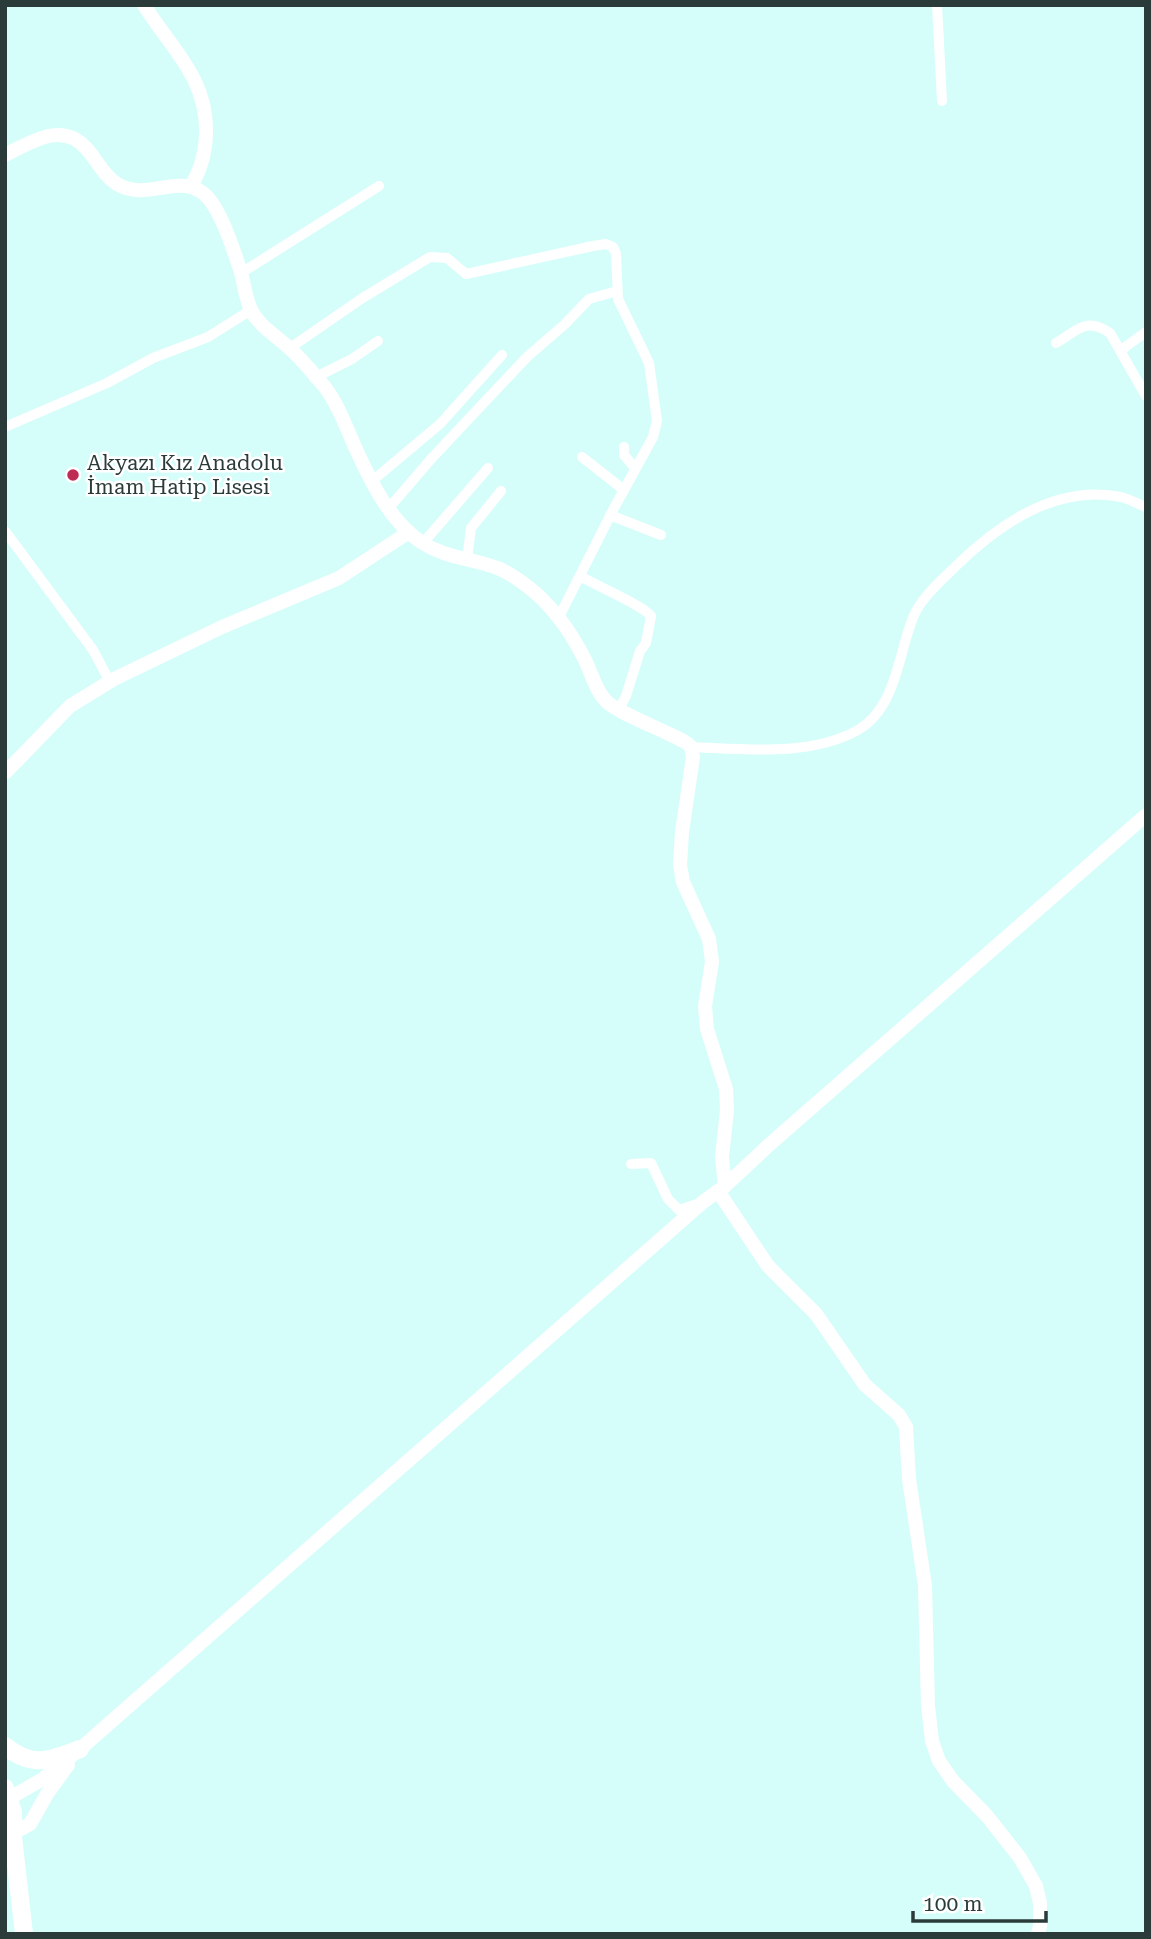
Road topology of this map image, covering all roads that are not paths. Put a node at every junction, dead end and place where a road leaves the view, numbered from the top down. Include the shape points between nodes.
1 (144, 5) edge
2 (937, 5) edge
3 (942, 101) dead end
4 (5, 155) edge
5 (379, 186) dead end
6 (190, 187) junction
7 (241, 273) junction
8 (617, 291) junction
9 (251, 310) junction
10 (1146, 332) edge
11 (378, 341) dead end
12 (1056, 343) dead end
13 (290, 348) junction
14 (1121, 350) junction
15 (502, 355) dead end
16 (314, 377) junction
17 (1146, 396) edge
18 (5, 427) edge
19 (624, 447) dead end
20 (582, 457) dead end
21 (488, 468) dead end
22 (635, 468) junction
23 (372, 481) junction
24 (624, 490) junction
25 (501, 491) dead end
26 (1146, 507) edge
27 (388, 509) junction
28 (610, 515) junction
29 (5, 531) edge
30 (409, 532) junction
31 (661, 535) dead end
32 (422, 542) junction
33 (467, 560) junction
34 (580, 576) junction
35 (559, 617) junction
36 (110, 681) junction
37 (619, 709) junction
38 (691, 747) junction
39 (5, 774) edge
40 (1146, 815) edge
41 (631, 1164) dead end
42 (721, 1189) junction
43 (703, 1202) junction
44 (5, 1746) edge
45 (80, 1749) junction
46 (6, 1795) edge
47 (10, 1838) edge
48 (24, 1934) edge
49 (1038, 1934) edge

1 - 6 street via 193,74 203,100 205,152
2 - 3 street
4 - 6 street via 63,134 86,147 115,183 128,189
5 - 7 street
6 - 7 street via 215,206
7 - 9 street
8 - 13 street via 616,254 606,244 466,274 447,258 430,257
8 - 22 street via 649,363 657,421 653,438
8 - 27 street via 589,299 527,357
9 - 13 street
9 - 18 street via 208,337
10 - 14 street
11 - 16 street
12 - 14 street via 1080,326 1093,325 1110,332
13 - 16 street
14 - 17 street
15 - 23 street via 440,424
16 - 23 street via 344,420
19 - 22 street via 624,455
20 - 24 street
21 - 32 street
22 - 24 street
23 - 27 street
24 - 28 street
25 - 33 street via 471,528
26 - 38 street via 1123,497 1062,499 1018,516 978,544 916,612 890,690 875,716 859,730 795,748
27 - 30 street
28 - 31 street
28 - 34 street
29 - 36 street via 93,650
30 - 32 street
30 - 36 street via 339,578
32 - 33 street via 439,553
33 - 35 street via 501,569
34 - 35 street
34 - 37 street via 645,608 651,616 646,643
35 - 37 street via 599,691 608,704
36 - 39 street via 70,706
37 - 38 street
38 - 42 street via 680,865 709,939 712,962 705,1006 707,1029 726,1089 727,1110
40 - 42 street
41 - 43 street via 651,1163 668,1199 679,1210
42 - 43 street
42 - 49 street via 768,1266 816,1314 865,1385 906,1427 925,1587 932,1741 953,1782 1007,1841 1036,1886
43 - 45 street
44 - 45 highway via 21,1758 38,1761
45 - 46 street via 43,1779
45 - 47 street via 30,1824
46 - 47 highway via 13,1812
47 - 48 highway

